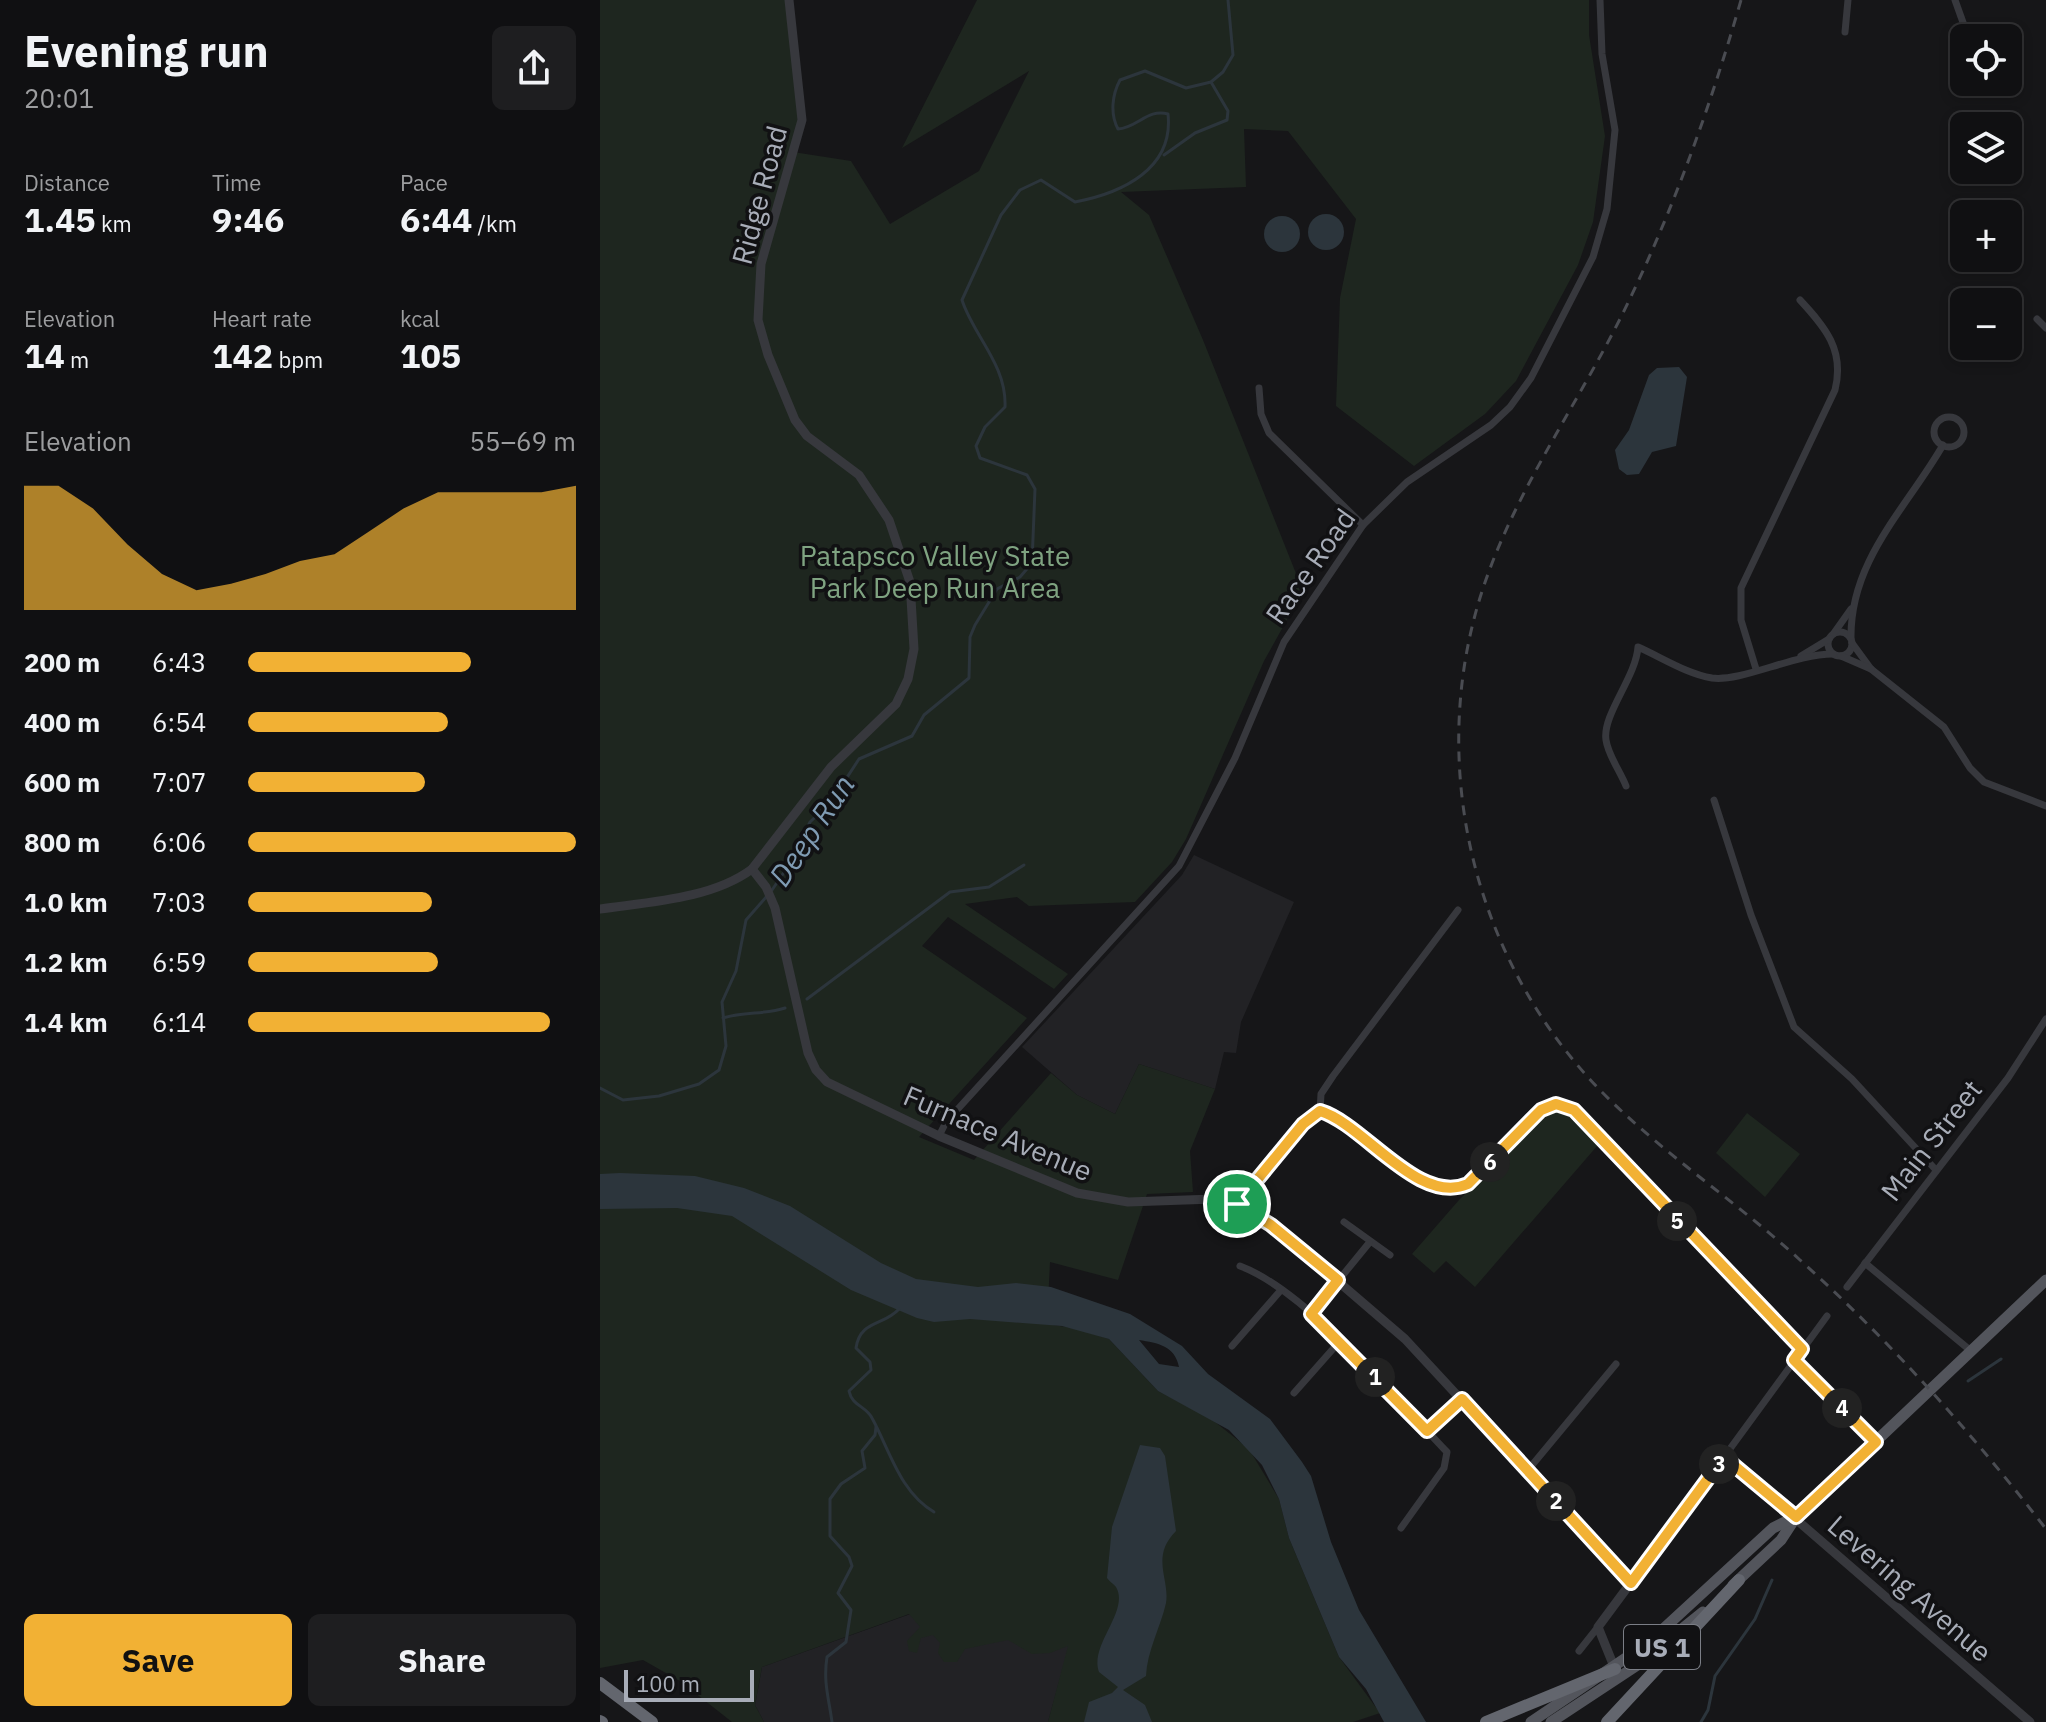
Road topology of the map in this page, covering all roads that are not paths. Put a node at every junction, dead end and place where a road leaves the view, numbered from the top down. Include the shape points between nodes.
1 (789, 0) edge
2 (1600, 0) edge
3 (1848, 0) edge
4 (1955, 0) edge
5 (1964, 24) edge
6 (1845, 32) dead end
7 (1800, 300) dead end
8 (2037, 319) dead end
9 (2046, 328) edge
10 (1259, 388) dead end
11 (1943, 445) junction
12 (1363, 525) junction
13 (1851, 609) junction
14 (1830, 637) junction
15 (1851, 641) junction
16 (1837, 655) junction
17 (1801, 656) junction
18 (1756, 669) junction
19 (1871, 669) junction
20 (1626, 786) dead end
21 (1714, 800) dead end
22 (2046, 806) edge
23 (752, 869) junction
24 (600, 909) edge
25 (1458, 910) dead end
26 (2046, 1019) edge
27 (1320, 1111) junction
28 (939, 1136) junction
29 (1935, 1169) junction
30 (1237, 1204) junction
31 (1344, 1222) dead end
32 (1369, 1243) junction
33 (1390, 1255) dead end
34 (1865, 1263) junction
35 (1240, 1266) dead end
36 (1338, 1280) junction
37 (2046, 1280) edge
38 (1847, 1287) dead end
39 (1281, 1290) junction
40 (1311, 1314) junction
41 (1827, 1316) dead end
42 (1340, 1341) junction
43 (1232, 1346) dead end
44 (1802, 1349) junction
45 (1971, 1351) junction
46 (1794, 1360) junction
47 (1616, 1364) dead end
48 (1294, 1393) dead end
49 (1462, 1399) junction
50 (1427, 1431) junction
51 (1876, 1442) junction
52 (1724, 1457) junction
53 (1528, 1470) junction
54 (1796, 1517) junction
55 (1401, 1528) dead end
56 (1739, 1580) junction
57 (1631, 1583) junction
58 (1598, 1627) junction
59 (1579, 1651) dead end
60 (1615, 1669) junction
61 (600, 1683) edge
62 (652, 1722) edge
63 (1486, 1722) edge
64 (1531, 1722) edge
65 (1551, 1722) edge
66 (1607, 1722) edge
67 (2030, 1722) edge

1 - 23 street, Ridge Road via 802,120 761,264 761,331 795,420 807,436 859,475 889,520 910,582 914,649 896,704 831,767
2 - 12 street, Race Road via 1615,149 1604,226 1593,257 1531,378 1510,407 1478,436 1407,482
3 - 6 street
4 - 5 street
7 - 18 street via 1834,344 1839,368 1835,390 1741,588 1741,620
8 - 9 street
10 - 12 street via 1269,433
11 - 11 street via 1934,428 1941,419 1953,418 1963,435 1953,446
11 - 13 street via 1913,495 1878,538
12 - 28 street, Race Road via 1284,642 1235,758 1179,866 946,1122
13 - 14 street
13 - 15 street
14 - 15 street via 1842,632
14 - 16 street via 1828,646
14 - 17 street
15 - 16 street via 1850,651
15 - 19 street
16 - 17 street
16 - 19 street
17 - 18 street
18 - 20 street via 1709,677 1638,647 1637,662 1605,732
19 - 22 street via 1944,727 1984,782
21 - 29 street via 1791,1022
23 - 24 street via 728,883
23 - 28 street, Furnace Avenue via 772,901 816,1070 837,1088
25 - 27 street via 1333,1076 1321,1094
26 - 29 street, Main Street via 2008,1078
27 - 30 street via 1303,1124
27 - 44 street via 1347,1123 1408,1173 1452,1188 1474,1178 1541,1110 1569,1106
28 - 30 street, Furnace Avenue via 1092,1197 1141,1202 1204,1198
29 - 34 street, Main Street
30 - 36 street, Furnace Avenue
31 - 32 street
32 - 33 street
32 - 36 street
34 - 38 street, Main Street
34 - 45 street
35 - 39 street
36 - 40 street
36 - 49 street, Furnace Avenue
37 - 45 main road, US 1
39 - 40 street
39 - 43 street
40 - 42 street
41 - 44 street
42 - 48 street
42 - 50 street
44 - 46 street
45 - 51 main road, US 1
46 - 51 street
46 - 52 street
47 - 53 street
49 - 50 street
49 - 53 street, Furnace Avenue
50 - 55 street via 1447,1452 1444,1468
51 - 54 main road, US 1
52 - 54 street, Levering Avenue
52 - 57 street
53 - 57 street, Furnace Avenue
54 - 56 main road, US 1 via 1781,1540
54 - 60 main road, US 1 via 1773,1528 1693,1605
54 - 67 street, Levering Avenue
56 - 65 main road, US 1 via 1636,1666
56 - 66 highway
57 - 58 street
58 - 59 street
58 - 60 street
60 - 63 highway
60 - 64 main road, US 1
61 - 62 highway

